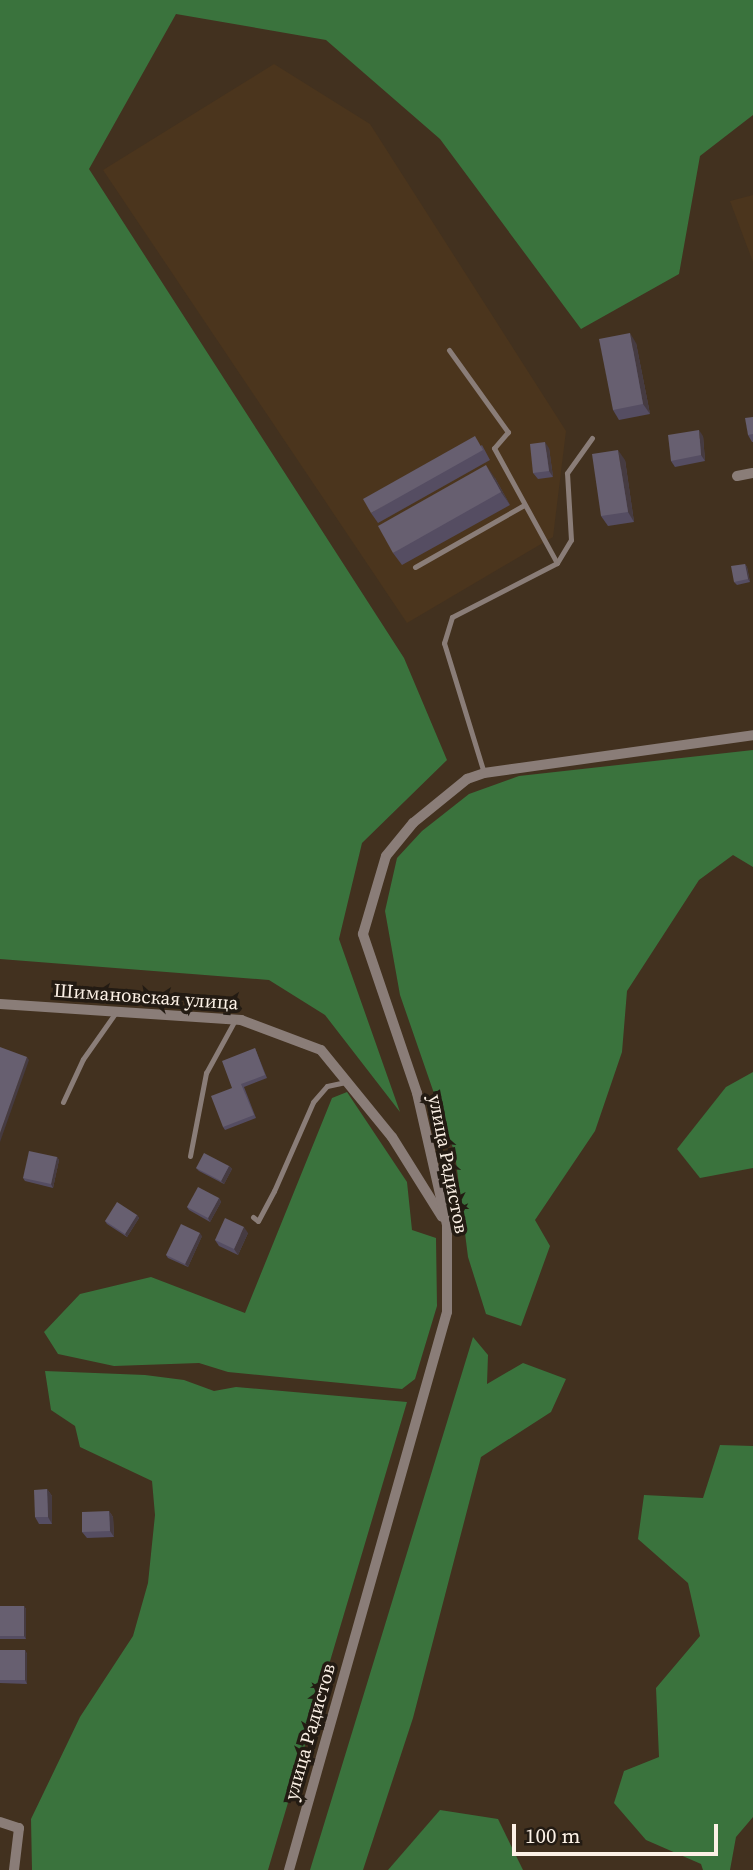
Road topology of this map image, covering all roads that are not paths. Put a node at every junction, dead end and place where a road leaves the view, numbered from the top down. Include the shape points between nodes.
1 (449, 350) dead end
2 (592, 438) dead end
3 (753, 473) edge
4 (737, 477) dead end
5 (524, 505) junction
6 (556, 562) junction
7 (415, 567) dead end
8 (753, 735) edge
9 (484, 773) junction
10 (0, 1004) edge
11 (116, 1012) junction
12 (235, 1020) junction
13 (349, 1081) junction
14 (63, 1102) dead end
15 (190, 1156) dead end
16 (253, 1217) dead end
17 (447, 1225) junction
18 (0, 1822) edge
19 (13, 1870) edge
20 (289, 1870) edge

1 - 5 lane via 508,432 494,448
2 - 6 lane via 567,473 571,540
3 - 4 street
5 - 6 lane
5 - 7 lane
6 - 9 lane via 452,617 444,643
8 - 9 street, улица Радистов
9 - 17 street, улица Радистов via 467,779 413,823 386,856 363,934 417,1093
10 - 11 street, Шимановская улица
11 - 12 street, Шимановская улица
11 - 14 lane via 83,1059
12 - 13 street, Шимановская улица via 321,1050
12 - 15 lane via 206,1073
13 - 16 lane via 327,1086 313,1102 275,1191 258,1221
13 - 17 street, Шимановская улица via 392,1137
17 - 20 street, улица Радистов via 447,1312
18 - 19 street via 19,1828

